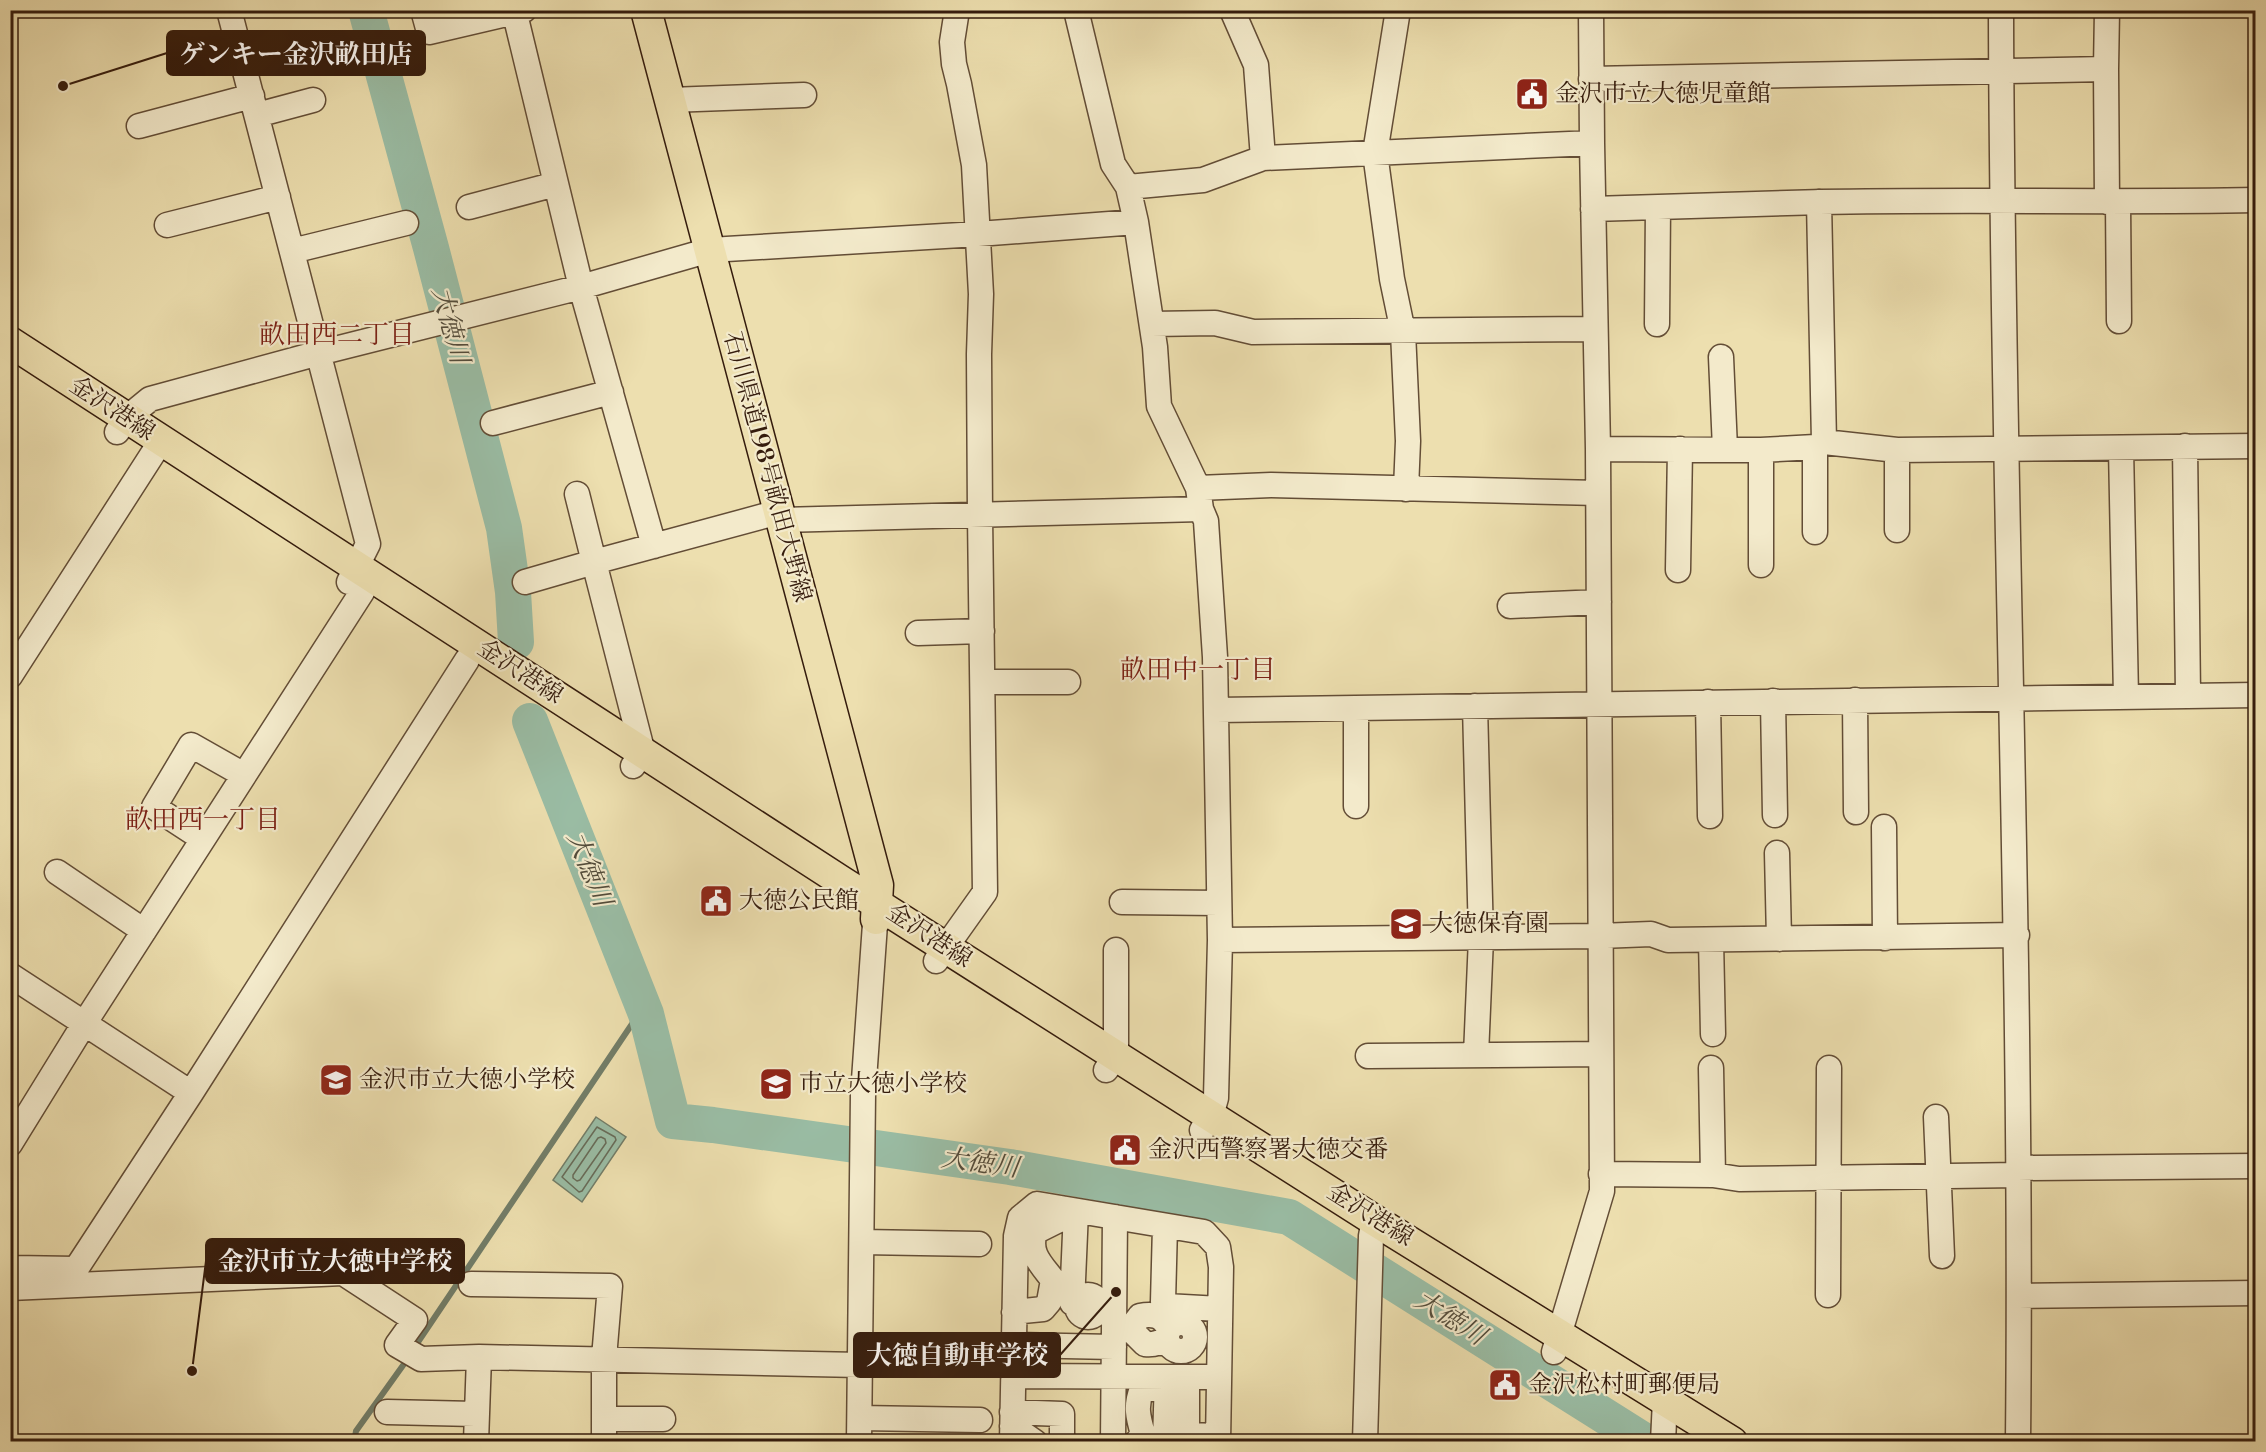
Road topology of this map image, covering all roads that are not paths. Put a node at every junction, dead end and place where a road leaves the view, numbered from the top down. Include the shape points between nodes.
1 (229, 10) edge
2 (423, 10) edge
3 (646, 10) edge
4 (957, 10) edge
5 (1076, 10) edge
6 (1232, 10) edge
7 (1398, 10) edge
8 (1591, 10) edge
9 (2001, 10) edge
10 (2107, 10) edge
11 (517, 11) edge
12 (2106, 69) junction
13 (2001, 71) junction
14 (1591, 79) junction
15 (804, 95) dead end
16 (313, 100) dead end
17 (670, 100) junction
18 (254, 105) junction
19 (139, 126) dead end
20 (1592, 143) junction
21 (1375, 153) junction
22 (1263, 158) junction
23 (556, 184) junction
24 (1128, 187) junction
25 (278, 197) junction
26 (2004, 200) junction
27 (2256, 200) edge
28 (1819, 202) junction
29 (2113, 202) junction
30 (469, 207) dead end
31 (1658, 207) junction
32 (1593, 209) junction
33 (1136, 222) junction
34 (406, 223) dead end
35 (167, 225) dead end
36 (978, 234) junction
37 (710, 250) junction
38 (292, 251) junction
39 (581, 287) junction
40 (2119, 321) dead end
41 (1152, 324) junction
42 (1657, 324) dead end
43 (1595, 329) junction
44 (1404, 332) junction
45 (10, 342) edge
46 (319, 353) junction
47 (1721, 357) dead end
48 (10, 365) edge
49 (611, 392) junction
50 (493, 423) dead end
51 (123, 424) junction
52 (1820, 445) junction
53 (2185, 446) junction
54 (2256, 446) edge
55 (157, 448) junction
56 (2121, 448) junction
57 (1598, 449) junction
58 (1680, 449) junction
59 (1725, 449) junction
60 (2006, 449) junction
61 (1761, 450) junction
62 (1897, 450) junction
63 (1407, 489) junction
64 (1598, 493) junction
65 (577, 494) dead end
66 (1199, 498) junction
67 (780, 516) junction
68 (980, 516) junction
69 (1897, 530) dead end
70 (1815, 532) dead end
71 (654, 546) junction
72 (594, 562) junction
73 (1761, 565) dead end
74 (1678, 570) dead end
75 (356, 580) junction
76 (525, 582) dead end
77 (1599, 602) junction
78 (1510, 606) dead end
79 (982, 631) junction
80 (918, 633) dead end
81 (467, 660) junction
82 (10, 676) edge
83 (983, 682) junction
84 (1068, 682) dead end
85 (2188, 695) junction
86 (2256, 695) edge
87 (2126, 697) junction
88 (2010, 698) junction
89 (1855, 700) junction
90 (1773, 701) junction
91 (1707, 702) junction
92 (1599, 704) junction
93 (1475, 706) junction
94 (1356, 708) junction
95 (1216, 710) junction
96 (638, 760) junction
97 (244, 776) junction
98 (1356, 806) dead end
99 (1856, 812) dead end
100 (1775, 815) dead end
101 (1710, 816) dead end
102 (1884, 827) dead end
103 (203, 839) junction
104 (1778, 853) dead end
105 (57, 872) dead end
106 (1122, 902) dead end
107 (1219, 903) junction
108 (877, 914) junction
109 (144, 931) junction
110 (1600, 936) junction
111 (2017, 936) junction
112 (1481, 938) junction
113 (1886, 938) junction
114 (1779, 939) junction
115 (1220, 940) junction
116 (1711, 940) junction
117 (1116, 950) dead end
118 (941, 954) junction
119 (10, 975) edge
120 (84, 1024) junction
121 (1713, 1034) dead end
122 (1601, 1054) junction
123 (1476, 1055) junction
124 (1368, 1056) dead end
125 (1111, 1063) junction
126 (1711, 1068) dead end
127 (1829, 1068) dead end
128 (191, 1093) junction
129 (17, 1117) edge
130 (1936, 1117) dead end
131 (1206, 1123) junction
132 (10, 1144) edge
133 (2256, 1166) edge
134 (2018, 1172) junction
135 (1601, 1174) junction
136 (1713, 1175) junction
137 (1940, 1177) junction
138 (1828, 1178) junction
139 (1069, 1210) junction
140 (1115, 1217) junction
141 (1164, 1226) junction
142 (862, 1242) junction
143 (979, 1244) dead end
144 (1371, 1248) junction
145 (1942, 1256) dead end
146 (10, 1266) edge
147 (471, 1284) dead end
148 (10, 1288) edge
149 (2256, 1293) edge
150 (1828, 1294) dead end
151 (2019, 1296) junction
152 (1078, 1303) dead end
153 (1220, 1309) junction
154 (1014, 1312) junction
155 (1220, 1337) junction
156 (1557, 1343) junction
157 (1161, 1345) junction
158 (958, 1348) dead end
159 (861, 1356) junction
160 (479, 1357) junction
161 (604, 1358) junction
162 (1013, 1362) junction
163 (1114, 1363) junction
164 (1219, 1372) junction
165 (387, 1412) dead end
166 (475, 1414) junction
167 (663, 1419) dead end
168 (980, 1420) dead end
169 (1664, 1421) edge
170 (1012, 1427) edge
171 (604, 1430) edge
172 (860, 1430) edge
173 (1218, 1439) edge
174 (476, 1442) edge
175 (1035, 1442) edge
176 (1062, 1442) edge
177 (1113, 1442) edge
178 (1137, 1442) edge
179 (1165, 1442) edge
180 (1365, 1442) edge
181 (1694, 1442) edge
182 (1732, 1442) edge
183 (2018, 1442) edge

1 - 18 street
2 - 11 street via 429,32
3 - 17 main road, 石川県道198号畝田大野線
4 - 36 street via 952,42 954,64 974,165
5 - 24 street via 1113,165
6 - 22 street via 1256,65
7 - 21 street
8 - 14 street
9 - 13 street
10 - 12 street
11 - 23 street
12 - 13 street
12 - 29 street
13 - 14 street
13 - 26 street
14 - 20 street
15 - 17 street
16 - 18 street
17 - 37 main road, 石川県道198号畝田大野線
18 - 19 street
18 - 25 street
20 - 21 street
20 - 32 street
21 - 22 street
21 - 44 street via 1392,279
22 - 24 street via 1203,180
23 - 30 street
23 - 39 street
24 - 33 street
25 - 35 street
25 - 38 street
26 - 28 street
26 - 29 street
26 - 60 street
27 - 29 street
28 - 31 street
28 - 52 street
29 - 40 street
31 - 32 street
31 - 42 street
32 - 43 street
33 - 36 street
33 - 41 street
34 - 38 street
36 - 37 street
36 - 68 street
37 - 39 street
37 - 67 main road, 石川県道198号畝田大野線
38 - 46 street
39 - 46 street
39 - 49 street
41 - 44 street via 1215,323 1252,332
41 - 66 street via 1158,406
43 - 44 street
43 - 57 street
44 - 63 street
45 - 51 main road, 金沢港線
46 - 51 street via 150,399
46 - 75 street via 368,544
47 - 59 street
48 - 51 main road, 金沢港線
49 - 50 street
49 - 71 street
51 - 55 main road, 金沢港線
52 - 61 street
52 - 62 street
52 - 70 street
53 - 54 street
53 - 56 street
53 - 85 street
55 - 75 main road, 金沢港線
55 - 82 street
56 - 60 street
56 - 87 street
57 - 58 street
57 - 64 street
58 - 59 street
58 - 74 street
59 - 61 street
60 - 62 street
60 - 88 street
61 - 73 street
62 - 69 street
63 - 64 street
63 - 66 street via 1271,484
64 - 77 street
65 - 72 street
66 - 68 street
66 - 95 street via 1206,521
67 - 68 street
67 - 71 street
67 - 108 main road, 石川県道198号畝田大野線 via 878,885
68 - 79 street
71 - 72 street
72 - 76 street
72 - 96 street
75 - 81 main road, 金沢港線
75 - 96 main road, 金沢港線
75 - 97 street
77 - 78 street
77 - 92 street
79 - 80 street
79 - 83 street
81 - 96 main road, 金沢港線
81 - 128 street
83 - 84 street
83 - 118 street via 985,892
85 - 86 street
85 - 87 street
87 - 88 street
88 - 89 street
88 - 111 street
89 - 90 street
89 - 99 street
90 - 91 street
90 - 100 street
91 - 92 street
91 - 101 street
92 - 93 street
92 - 110 street
93 - 94 street
93 - 112 street
94 - 95 street
94 - 98 street
95 - 107 street
96 - 108 main road, 金沢港線
97 - 103 street
97 - 103 street via 191,745 154,807
102 - 113 street
103 - 109 street
104 - 114 street
105 - 109 street
106 - 107 street
107 - 115 street
108 - 118 main road, 金沢港線
108 - 142 street via 863,1094
109 - 120 street
110 - 112 street
110 - 116 street via 1651,934 1668,940
110 - 122 street
111 - 113 street
111 - 134 street
112 - 115 street
112 - 123 street
113 - 114 street
114 - 116 street
115 - 131 street via 1216,1098
116 - 121 street
117 - 125 street
118 - 125 main road, 金沢港線
119 - 120 street
120 - 128 street
120 - 129 street
122 - 123 street
122 - 135 street
123 - 124 street
125 - 131 main road, 金沢港線
126 - 136 street
127 - 138 street
128 - 146 street via 76,1269
129 - 132 street
130 - 137 street
131 - 144 main road, 金沢港線
133 - 134 street
134 - 137 street
134 - 151 street
135 - 136 street
135 - 156 street via 1602,1191
136 - 138 street via 1739,1179
137 - 138 street
137 - 145 street
138 - 150 street
139 - 140 street
139 - 152 street via 1066,1255 1072,1303
139 - 154 street via 1037,1204 1020,1218
139 - 154 street via 1035,1232 1031,1244 1036,1260 1053,1280 1049,1302 1043,1309
140 - 141 street
140 - 163 street
141 - 153 street via 1204,1232 1218,1247
141 - 157 street
142 - 143 street
142 - 159 street
144 - 156 main road, 金沢港線
144 - 180 street
147 - 161 street via 609,1286
148 - 160 street via 344,1273 415,1320 397,1345 421,1359
149 - 151 street
151 - 183 street
153 - 155 street
153 - 157 street via 1166,1306
154 - 162 street
155 - 157 street via 1195,1337 1193,1329 1177,1323
155 - 164 street
156 - 169 main road, 金沢港線
157 - 163 street
157 - 164 street
157 - 173 street via 1187,1388 1187,1435
157 - 178 street via 1137,1400 1143,1434
157 - 179 street
158 - 159 street
159 - 161 street
159 - 172 street
160 - 161 street
160 - 166 street
161 - 171 street
162 - 163 street
162 - 163 street via 1047,1336 1076,1337
162 - 170 street
163 - 177 street
164 - 173 street
165 - 166 street
166 - 174 street
167 - 171 street
168 - 172 street
169 - 181 main road, 金沢港線
169 - 182 main road, 金沢港線
170 - 175 street
170 - 176 street via 1062,1414

